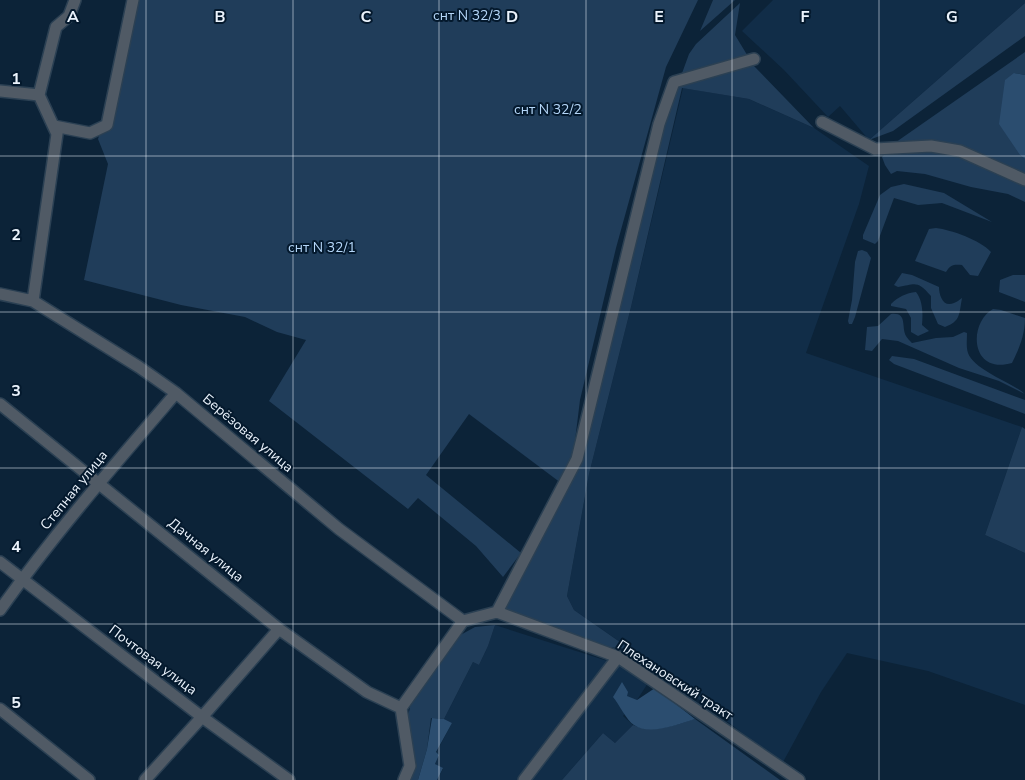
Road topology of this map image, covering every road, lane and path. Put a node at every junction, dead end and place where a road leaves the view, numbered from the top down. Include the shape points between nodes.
1 (76, 0) edge
2 (133, 0) edge
3 (754, 59) dead end
4 (0, 91) edge
5 (39, 95) junction
6 (822, 122) dead end
7 (54, 126) junction
8 (1025, 180) edge
9 (0, 294) edge
10 (33, 301) junction
11 (176, 393) junction
12 (0, 404) edge
13 (98, 483) junction
14 (0, 562) edge
15 (22, 579) junction
16 (0, 610) edge
17 (497, 612) junction
18 (463, 621) junction
19 (279, 629) junction
20 (618, 657) junction
21 (401, 708) junction
22 (0, 709) edge
23 (202, 717) junction
24 (89, 780) edge
25 (144, 780) edge
26 (289, 780) edge
27 (404, 780) edge
28 (524, 780) edge
29 (799, 780) edge

1 - 5 street via 69,16 56,27
2 - 7 street via 107,125 90,133
3 - 17 street via 674,82 659,124 577,459
4 - 5 street
5 - 7 street
6 - 8 street via 875,149 931,146 960,151
7 - 10 street via 57,134
9 - 10 street, Берёзовая улица
10 - 11 street, Берёзовая улица
11 - 13 street, Степная улица
11 - 18 street, Берёзовая улица via 339,529
12 - 13 street, Дачная улица
13 - 15 street, Степная улица
13 - 19 street, Дачная улица
14 - 15 street, Почтовая улица
15 - 16 street, Степная улица
15 - 23 street, Почтовая улица
17 - 18 street
17 - 20 street, Плехановский тракт
18 - 21 street
19 - 21 street, Дачная улица via 367,692
19 - 23 street
20 - 28 street
20 - 29 street, Плехановский тракт
21 - 27 street via 410,766
22 - 24 street
23 - 25 street
23 - 26 street, Почтовая улица

